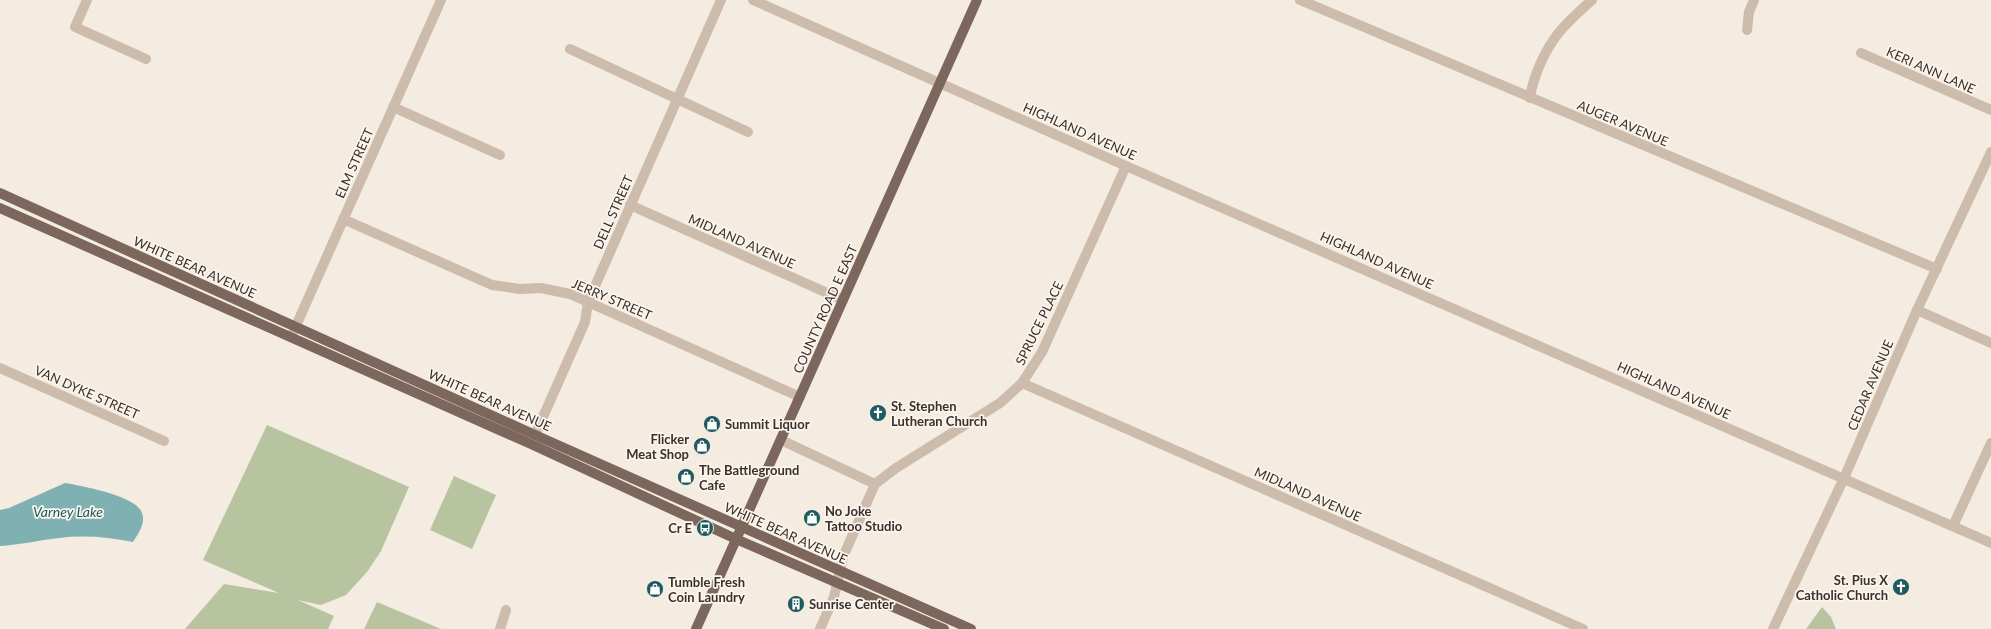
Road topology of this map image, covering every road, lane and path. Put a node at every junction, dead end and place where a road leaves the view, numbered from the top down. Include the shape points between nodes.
1 (87, 0) edge
2 (441, 0) edge
3 (721, 0) edge
4 (753, 0) edge
5 (977, 0) edge
6 (1300, 0) edge
7 (1592, 0) edge
8 (1754, 0) edge
9 (1747, 30) dead end
10 (570, 49) dead end
11 (1861, 53) dead end
12 (146, 59) dead end
13 (940, 83) junction
14 (678, 98) junction
15 (1530, 98) junction
16 (393, 107) junction
17 (1991, 110) edge
18 (748, 132) dead end
19 (1991, 152) edge
20 (500, 155) dead end
21 (1126, 166) junction
22 (0, 194) edge
23 (630, 205) junction
24 (0, 208) edge
25 (343, 219) junction
26 (1937, 268) junction
27 (843, 300) junction
28 (588, 302) junction
29 (1917, 310) junction
30 (295, 327) junction
31 (291, 337) junction
32 (1991, 343) edge
33 (0, 368) edge
34 (1022, 383) junction
35 (800, 397) junction
36 (535, 435) junction
37 (781, 440) junction
38 (164, 441) dead end
39 (1991, 443) edge
40 (1844, 478) junction
41 (875, 484) junction
42 (1953, 526) junction
43 (742, 527) junction
44 (736, 539) junction
45 (1991, 542) edge
46 (838, 571) junction
47 (837, 582) junction
48 (506, 610) dead end
49 (500, 629) edge
50 (696, 629) edge
51 (820, 629) edge
52 (944, 629) edge
53 (971, 629) edge
54 (1583, 629) edge
55 (1773, 629) edge

1 - 12 street via 75,27
2 - 16 street, ELM STREET
3 - 14 street, DELL STREET
4 - 13 street, HIGHLAND AVENUE
5 - 13 main road, COUNTY ROAD E EAST
6 - 15 street, AUGER AVENUE
7 - 15 street via 1550,45 1532,86
8 - 9 street via 1748,12
10 - 14 street
11 - 17 street, KERI ANN LANE
13 - 21 street, HIGHLAND AVENUE
13 - 27 main road, COUNTY ROAD E EAST
14 - 18 street
14 - 23 street, DELL STREET
15 - 26 street, AUGER AVENUE
16 - 20 street
16 - 25 street, ELM STREET
19 - 26 street, CEDAR AVENUE
21 - 34 street, SPRUCE PLACE via 1042,352
21 - 40 street, HIGHLAND AVENUE
22 - 30 main road, WHITE BEAR AVENUE
23 - 27 street, MIDLAND AVENUE
23 - 28 street, DELL STREET
24 - 31 main road, WHITE BEAR AVENUE
25 - 28 street, JERRY STREET via 492,285 556,290
25 - 30 street, ELM STREET
26 - 29 street, CEDAR AVENUE
27 - 35 main road, COUNTY ROAD E EAST
28 - 35 street, JERRY STREET
28 - 36 street, DELL STREET via 585,322
29 - 32 street
29 - 40 street, CEDAR AVENUE
30 - 31 street, ELM STREET
30 - 36 main road, WHITE BEAR AVENUE
31 - 44 main road, WHITE BEAR AVENUE
33 - 38 street, VAN DYKE STREET
34 - 41 street, SPRUCE PLACE via 1000,403 896,468
34 - 54 street, MIDLAND AVENUE
35 - 37 main road, COUNTY ROAD E EAST
36 - 43 main road, WHITE BEAR AVENUE
37 - 41 street
37 - 43 main road, COUNTY ROAD E EAST
39 - 42 street
40 - 42 street, HIGHLAND AVENUE
40 - 55 street, CEDAR AVENUE
41 - 46 street, SPRUCE PLACE
42 - 45 street, HIGHLAND AVENUE
43 - 44 main road, COUNTY ROAD E EAST
43 - 46 main road, WHITE BEAR AVENUE
44 - 47 main road, WHITE BEAR AVENUE
44 - 50 main road, COUNTY ROAD E EAST
46 - 47 street, SPRUCE PLACE
46 - 53 main road, WHITE BEAR AVENUE
47 - 51 street, SPRUCE PLACE via 834,597
47 - 52 main road, WHITE BEAR AVENUE
48 - 49 street

